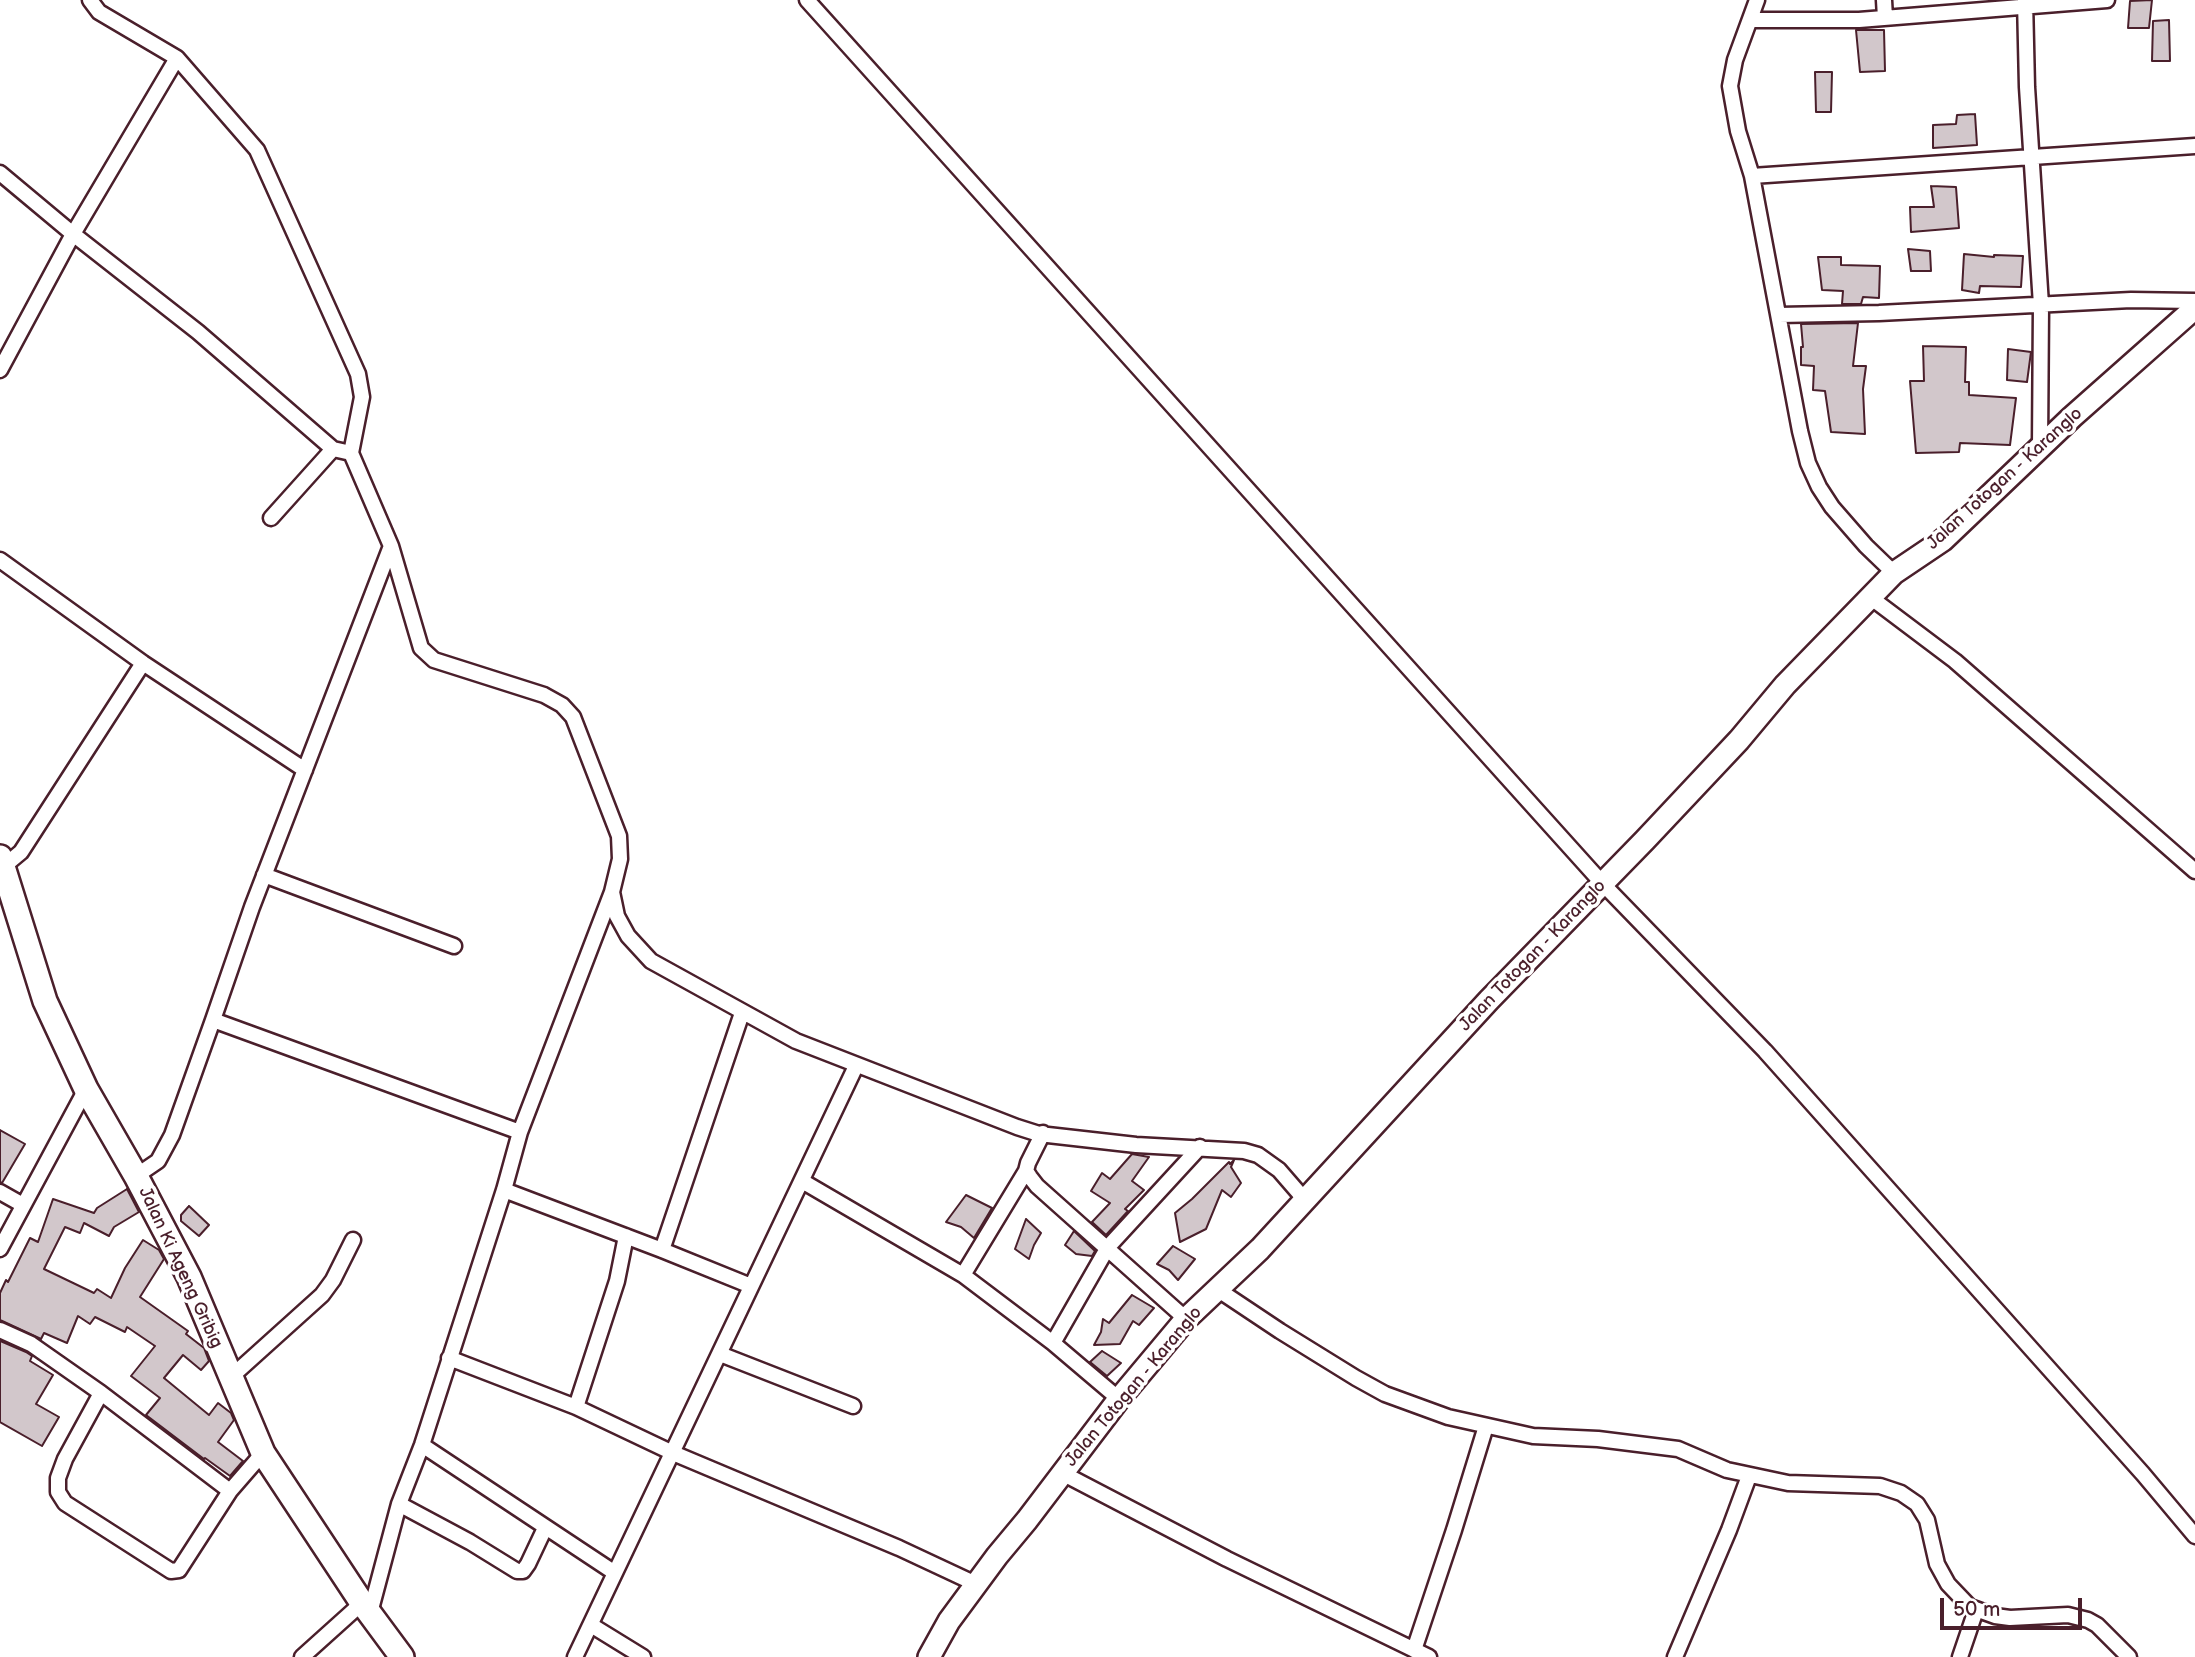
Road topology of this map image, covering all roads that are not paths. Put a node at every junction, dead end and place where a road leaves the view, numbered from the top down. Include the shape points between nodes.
1 (90, 0) edge
2 (807, 0) edge
3 (1757, 0) edge
4 (1884, 0) edge
5 (2107, 0) edge
6 (2025, 3) edge
7 (1885, 18) junction
8 (1750, 20) junction
9 (177, 58) junction
10 (2195, 146) edge
11 (2033, 156) junction
12 (0, 173) edge
13 (1752, 176) junction
14 (73, 234) junction
15 (2195, 301) edge
16 (2041, 305) junction
17 (2195, 309) edge
18 (1779, 315) junction
19 (0, 370) edge
20 (2040, 447) junction
21 (333, 449) junction
22 (351, 453) junction
23 (271, 519) dead end
24 (391, 546) junction
25 (0, 560) edge
26 (1881, 586) junction
27 (143, 663) junction
28 (305, 769) junction
29 (2, 862) edge
30 (2195, 871) edge
31 (264, 875) junction
32 (1603, 884) junction
33 (611, 892) junction
34 (454, 946) dead end
35 (742, 1013) junction
36 (213, 1020) junction
37 (856, 1066) junction
38 (86, 1089) junction
39 (520, 1132) junction
40 (1043, 1133) junction
41 (1199, 1147) junction
42 (1026, 1171) junction
43 (136, 1176) junction
44 (802, 1181) junction
45 (504, 1190) junction
46 (0, 1192) edge
47 (1306, 1200) junction
48 (23, 1205) junction
49 (626, 1236) junction
50 (353, 1240) dead end
51 (1108, 1247) junction
52 (0, 1249) edge
53 (662, 1250) junction
54 (963, 1275) junction
55 (751, 1286) junction
56 (1217, 1289) junction
57 (1186, 1319) junction
58 (0, 1329) edge
59 (1053, 1343) junction
60 (720, 1354) junction
61 (449, 1358) junction
62 (231, 1377) junction
63 (101, 1393) junction
64 (1119, 1399) junction
65 (853, 1406) dead end
66 (576, 1408) junction
67 (1486, 1426) junction
68 (422, 1445) junction
69 (263, 1452) junction
70 (673, 1454) junction
71 (1062, 1473) junction
72 (1749, 1476) junction
73 (230, 1491) junction
74 (399, 1504) junction
75 (545, 1528) junction
76 (2195, 1536) edge
77 (615, 1573) junction
78 (976, 1584) junction
79 (366, 1608) junction
80 (1976, 1610) junction
81 (591, 1625) junction
82 (1406, 1650) edge
83 (302, 1657) edge
84 (402, 1657) edge
85 (575, 1657) edge
86 (643, 1657) edge
87 (929, 1657) edge
88 (1429, 1657) edge
89 (1675, 1657) edge
90 (1960, 1657) edge
91 (2129, 1657) edge

1 - 9 street via 99,12
2 - 32 street
3 - 8 street
4 - 7 street
5 - 6 street
6 - 7 street
6 - 11 street
7 - 8 street
8 - 13 street via 1730,86
9 - 14 street
9 - 22 street via 257,150 358,374 362,397
10 - 11 street
11 - 13 street
11 - 16 street
12 - 14 street
13 - 18 street
14 - 19 street
14 - 21 street via 198,332
15 - 16 street
16 - 18 street
16 - 20 street
17 - 20 main road, Jalan Totogan - Karanglo
18 - 26 street via 1808,463
20 - 26 main road, Jalan Totogan - Karanglo via 1943,540
21 - 22 street
21 - 23 street
22 - 24 street
24 - 28 street
24 - 33 street via 421,648 434,660 544,695 573,717 619,836 620,859
25 - 27 street
26 - 30 street via 1955,661
26 - 32 main road, Jalan Totogan - Karanglo
27 - 28 street
27 - 29 street via 21,852
28 - 31 street
29 - 38 main road, Jalan Ki Ageng Gribig via 45,1001
31 - 34 street
31 - 36 street
32 - 47 main road, Jalan Totogan - Karanglo via 1489,1000
32 - 76 street via 1765,1051
33 - 35 street via 628,936 651,961
33 - 39 street
35 - 37 street
35 - 53 street
36 - 39 street
36 - 43 street via 172,1135 158,1161
37 - 40 street
37 - 44 street
38 - 43 main road, Jalan Ki Ageng Gribig
38 - 48 street
39 - 45 street
40 - 41 street via 1136,1145
40 - 42 street
41 - 47 street via 1258,1155
41 - 51 street
42 - 51 street via 1037,1186
42 - 54 street
43 - 62 main road, Jalan Ki Ageng Gribig via 189,1277
44 - 54 street
44 - 55 street
45 - 49 street
45 - 61 street
46 - 48 street
47 - 56 main road, Jalan Totogan - Karanglo
48 - 52 street
49 - 53 street
49 - 66 street via 617,1281
50 - 62 street via 322,1294
51 - 57 street
51 - 59 street
53 - 55 street
54 - 59 street
55 - 60 street
56 - 57 main road, Jalan Totogan - Karanglo
56 - 67 street via 1385,1394
57 - 64 main road, Jalan Totogan - Karanglo
58 - 63 street via 31,1344
59 - 64 street
60 - 65 street
60 - 70 street
61 - 66 street
61 - 68 street
62 - 69 main road, Jalan Ki Ageng Gribig
63 - 73 street
63 - 73 street via 58,1478 58,1492 65,1503 171,1571 179,1570
64 - 71 main road, Jalan Totogan - Karanglo
66 - 70 street
67 - 72 street via 1550,1438 1598,1438 1678,1449
67 - 82 street via 1454,1530
68 - 74 street
68 - 75 street
69 - 73 street
69 - 79 main road, Jalan Ki Ageng Gribig
70 - 77 street
70 - 78 street
71 - 78 main road, Jalan Totogan - Karanglo
71 - 82 street
72 - 80 street via 1788,1483 1880,1486 1901,1493 1917,1504 1927,1520 1937,1564 1948,1584
72 - 89 street
74 - 75 street via 517,1572 528,1564
74 - 79 street
75 - 77 street
77 - 81 street
78 - 87 main road, Jalan Totogan - Karanglo
79 - 83 street
79 - 84 main road, Jalan Ki Ageng Gribig
80 - 90 street
80 - 91 street via 2010,1618 2068,1615 2088,1620
81 - 85 street
81 - 86 street
82 - 88 street

